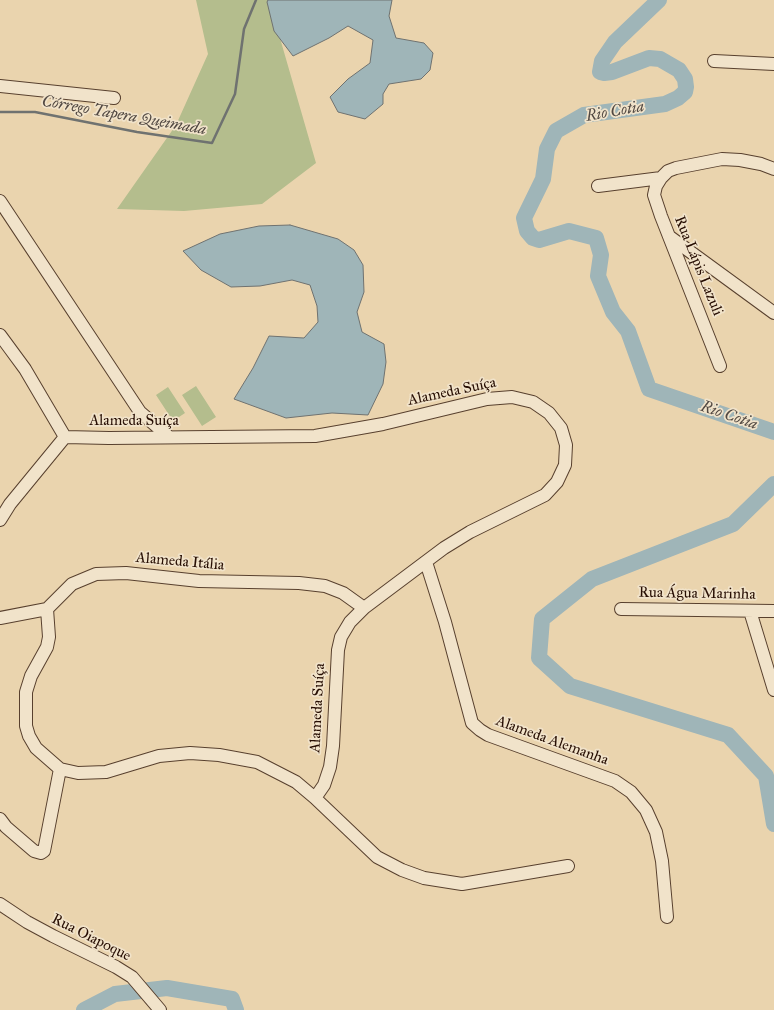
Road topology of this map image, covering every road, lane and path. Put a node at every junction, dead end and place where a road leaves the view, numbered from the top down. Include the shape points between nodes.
1 (714, 61) dead end
2 (774, 64) edge
3 (0, 86) edge
4 (114, 98) dead end
5 (774, 169) edge
6 (661, 178) junction
7 (598, 186) dead end
8 (0, 201) edge
9 (670, 237) junction
10 (774, 313) edge
11 (0, 335) edge
12 (720, 366) dead end
13 (65, 436) junction
14 (169, 436) junction
15 (0, 520) edge
16 (426, 562) junction
17 (364, 608) junction
18 (47, 609) junction
19 (621, 609) dead end
20 (774, 610) edge
21 (750, 611) junction
22 (0, 618) edge
23 (774, 690) edge
24 (60, 769) junction
25 (315, 798) junction
26 (0, 819) edge
27 (568, 866) dead end
28 (0, 904) edge
29 (667, 917) dead end
30 (158, 1009) edge

1 - 2 street
3 - 4 street
5 - 6 street via 740,160 722,159 676,168
6 - 7 street
6 - 9 street, Rua Lápis Lazuli via 654,195
8 - 14 street via 140,412
9 - 10 street
9 - 12 street, Rua Lápis Lazuli
11 - 13 street via 25,369
13 - 14 street, Alameda Suíça
13 - 15 street
14 - 16 street, Alameda Suíça via 315,436 383,424 487,398 512,397 533,402 549,413 561,428 566,445 565,465 557,482 545,495 470,532
16 - 17 street, Alameda Suíça
16 - 29 street, Alameda Alemanha via 446,622 472,723 488,735 588,770 615,781 630,792 646,810 656,832 662,861
17 - 18 street, Alameda Itália via 343,593 325,586 299,583 199,582 126,573 96,574 72,584
17 - 25 street, Alameda Suíça via 350,622 341,637 330,767 324,785
18 - 22 street
18 - 24 street via 49,636 47,647 31,676 26,692 26,726 36,748
19 - 21 street, Rua Água Marinha
20 - 21 street, Rua Água Marinha
21 - 23 street
24 - 25 street via 90,774 106,772 159,756 190,753 219,755 257,762 296,782
24 - 26 street via 44,851 34,851
25 - 27 street via 377,857 424,878 462,884
28 - 30 street, Rua Oiapoque via 27,922 132,977

